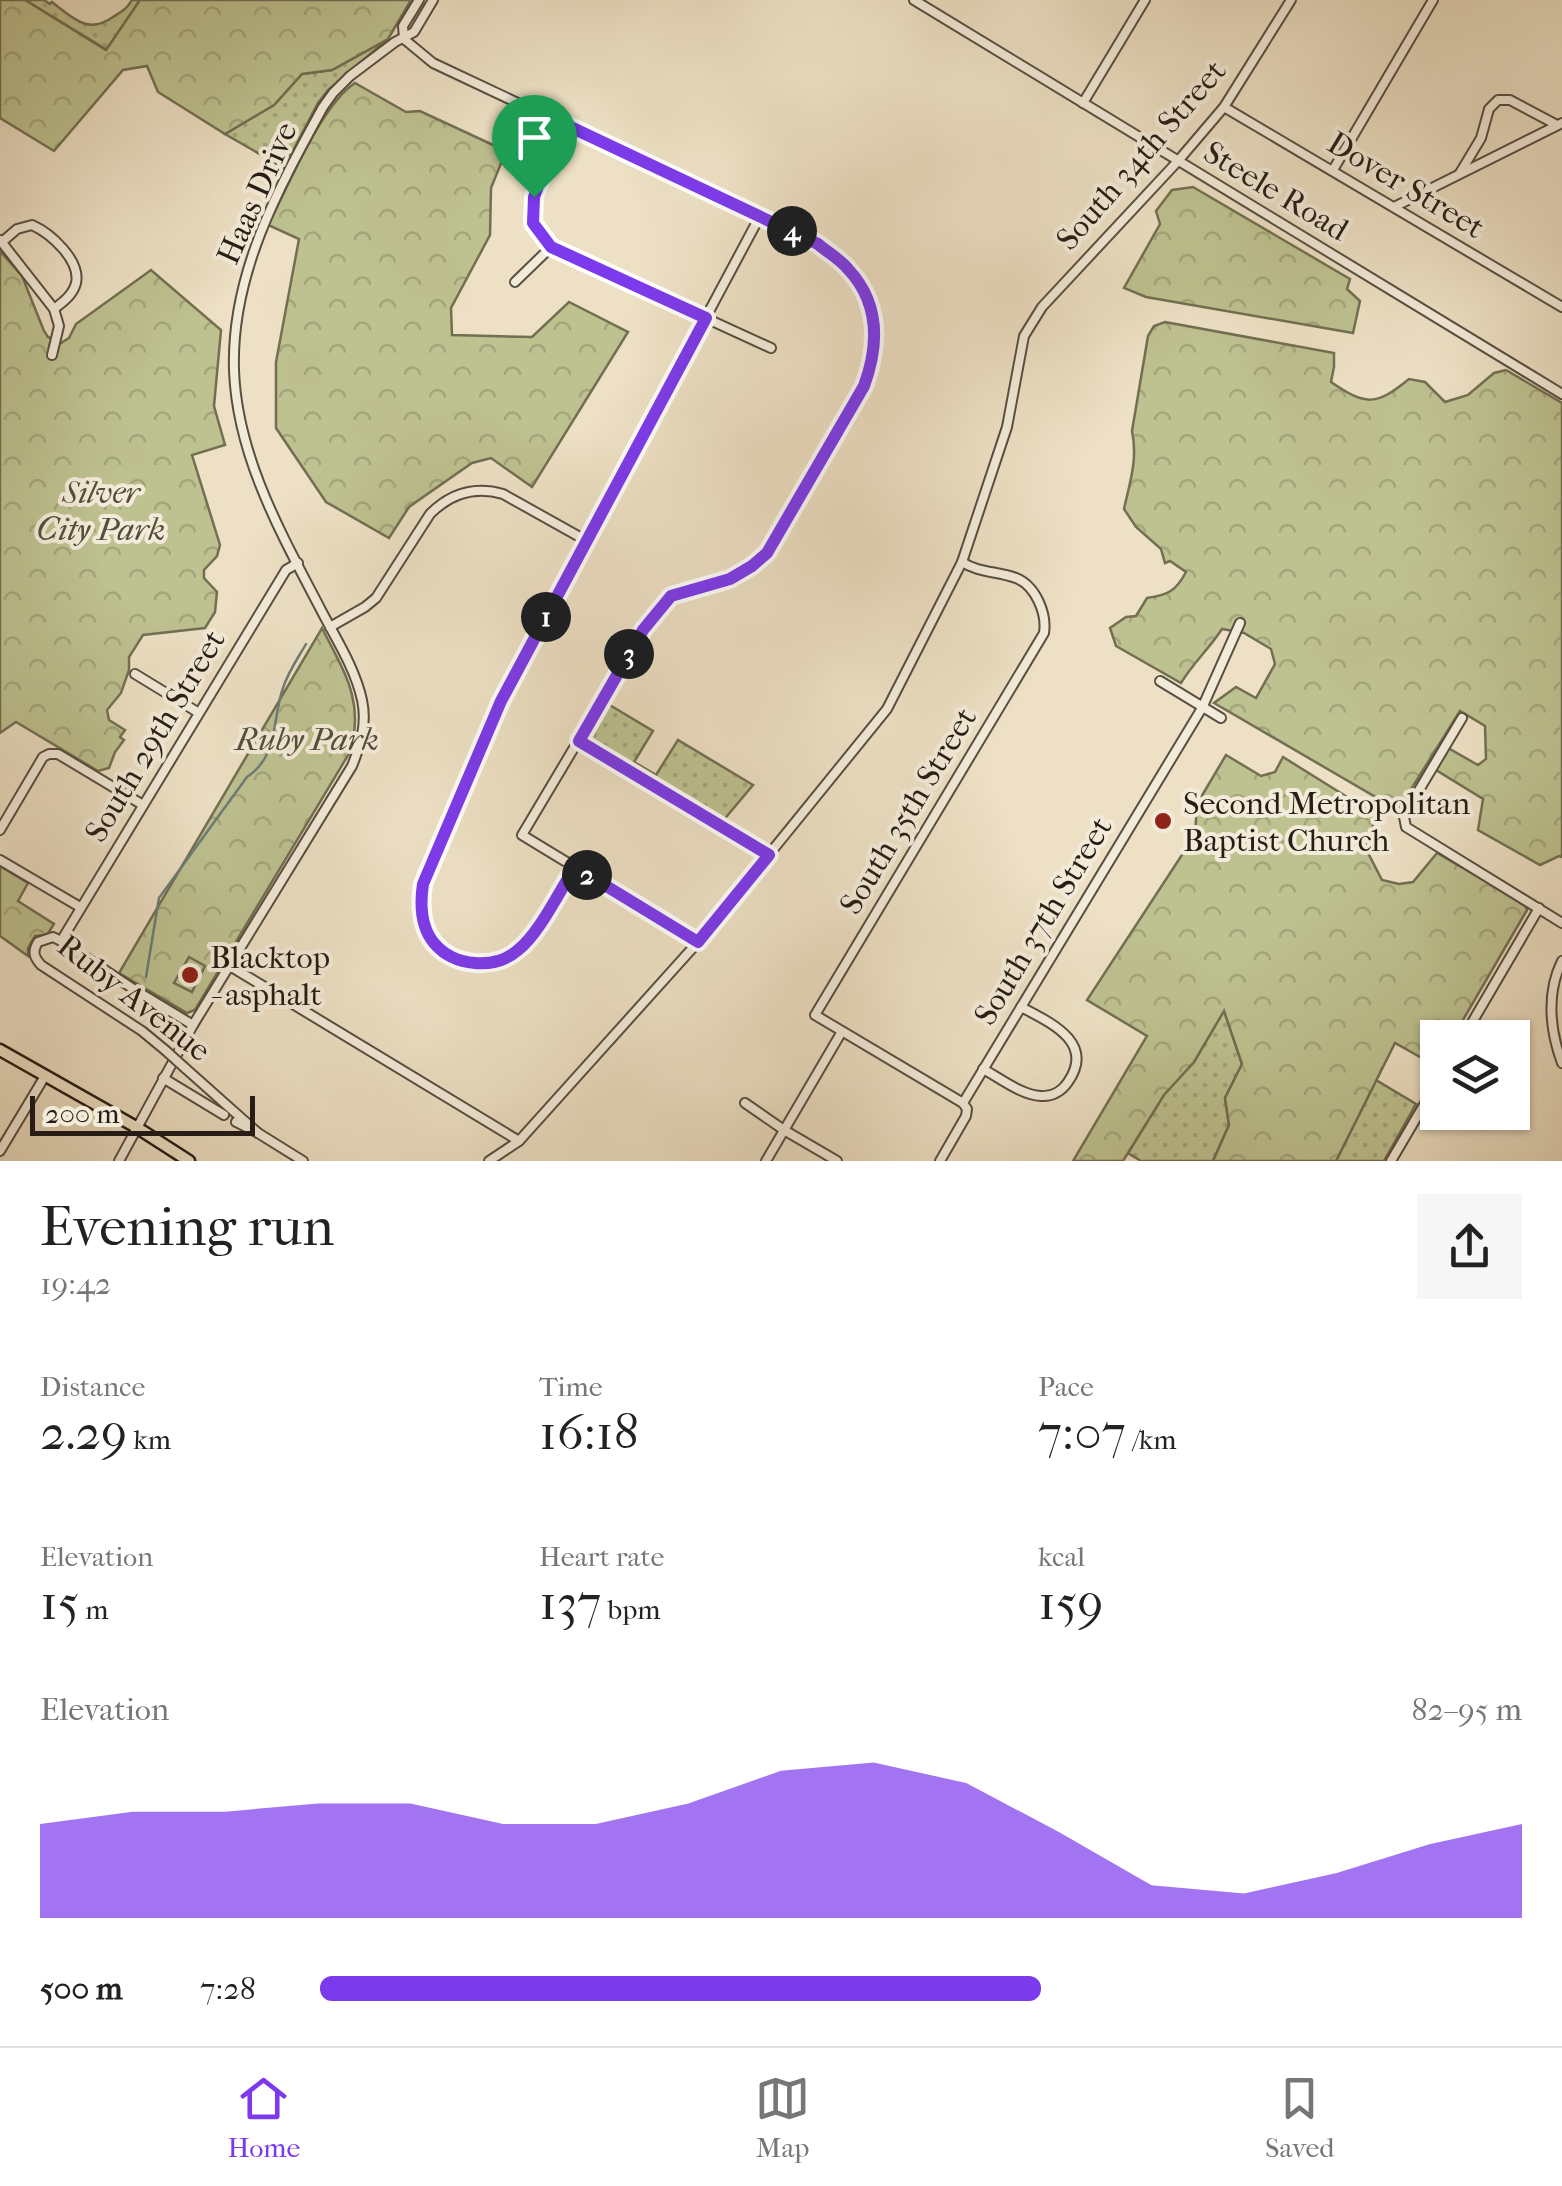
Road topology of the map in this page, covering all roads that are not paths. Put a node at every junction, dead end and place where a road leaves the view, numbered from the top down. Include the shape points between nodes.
1 (418, 0) edge
2 (433, 0) edge
3 (914, 0) edge
4 (1145, 0) edge
5 (1292, 0) edge
6 (1433, 0) edge
7 (404, 39) junction
8 (1083, 103) junction
9 (1224, 108) junction
10 (562, 123) junction
11 (1560, 124) edge
12 (1178, 161) junction
13 (1333, 170) junction
14 (1460, 173) junction
15 (1394, 208) junction
16 (760, 216) junction
17 (1, 241) edge
18 (551, 247) junction
19 (515, 282) dead end
20 (1562, 307) edge
21 (54, 309) junction
22 (706, 318) junction
23 (771, 348) dead end
24 (52, 355) dead end
25 (1562, 394) edge
26 (587, 541) junction
27 (962, 562) junction
28 (298, 564) junction
29 (1240, 623) dead end
30 (330, 627) junction
31 (135, 674) dead end
32 (1160, 681) dead end
33 (1202, 708) junction
34 (199, 713) junction
35 (1221, 718) dead end
36 (1462, 718) dead end
37 (579, 741) junction
38 (143, 805) junction
39 (0, 830) edge
40 (769, 855) junction
41 (0, 860) edge
42 (575, 867) junction
43 (80, 907) junction
44 (1538, 908) junction
45 (1562, 923) edge
46 (61, 940) junction
47 (698, 942) junction
48 (1562, 962) edge
49 (230, 966) junction
50 (1021, 1007) junction
51 (1473, 1020) edge
52 (194, 1026) junction
53 (841, 1032) junction
54 (0, 1050) edge
55 (1562, 1063) edge
56 (983, 1069) junction
57 (45, 1076) junction
58 (163, 1078) junction
59 (745, 1103) dead end
60 (962, 1103) junction
61 (1420, 1112) edge
62 (224, 1116) dead end
63 (236, 1122) dead end
64 (136, 1127) junction
65 (784, 1130) junction
66 (258, 1133) junction
67 (519, 1141) junction
68 (0, 1151) edge
69 (118, 1161) edge
70 (189, 1161) edge
71 (303, 1161) edge
72 (489, 1161) edge
73 (766, 1161) edge
74 (837, 1161) edge
75 (940, 1161) edge
76 (1391, 1161) edge

1 - 7 street via 403,26
2 - 7 street, Haas Drive
3 - 8 street, Steele Road
4 - 8 street
5 - 9 street, South 34th Street
6 - 13 street
7 - 10 street via 434,63
7 - 28 street, Haas Drive via 350,76 322,107 268,212 238,310 234,370 242,429 250,462
8 - 12 street, Steele Road
9 - 12 street, South 34th Street
9 - 13 street, Dover Street
10 - 16 street
10 - 18 street via 534,197 533,223
11 - 14 street
11 - 14 street via 1498,100
12 - 25 street, Steele Road
12 - 27 street, South 34th Street via 1024,336 1007,428
13 - 15 street, Dover Street
14 - 15 street
15 - 20 street, Dover Street
16 - 22 street
16 - 37 street via 818,244 849,269 869,302 873,361 767,553 730,579 671,596 643,630
17 - 21 street
17 - 21 street via 32,225 66,253 76,282
18 - 19 street
18 - 22 street
21 - 24 street
22 - 23 street
22 - 26 street
26 - 30 street via 517,500 490,490 462,493 440,504 420,527 376,598
26 - 42 street via 501,701 423,884 422,918 434,944 448,955 481,964 502,960 532,936
27 - 40 street, South 34th Street via 886,709
27 - 53 street, South 35th Street via 1022,582 1041,606 1044,633 815,1015
28 - 30 street, Haas Drive
28 - 34 street, South 29th Street via 286,570
29 - 33 street, South 37th Street
30 - 49 street, Haas Drive via 362,701 359,748
31 - 34 street
32 - 33 street
33 - 35 street
33 - 50 street, South 37th Street
34 - 38 street, South 29th Street
36 - 44 street via 1404,824
37 - 40 street
37 - 42 street via 522,835
38 - 39 street via 49,754
38 - 43 street, South 29th Street
40 - 47 street, South 34th Street
41 - 43 street, Ruby Avenue
42 - 47 street
43 - 46 street, South 29th Street
44 - 45 street
44 - 51 street
46 - 52 street, Ruby Avenue
46 - 66 street, Ruby Avenue, bridge via 38,942 35,958 142,1031
47 - 67 street, South 34th Street
48 - 55 street via 1551,1010
49 - 52 street, Haas Drive
49 - 67 street
50 - 56 street, South 37th Street
50 - 56 street via 1069,1038 1076,1062 1070,1080 1044,1097
52 - 58 street, Haas Drive
53 - 60 street
53 - 65 street
54 - 57 main road
56 - 60 street, South 37th Street
57 - 64 main road
57 - 68 street
58 - 62 street
58 - 64 street, Haas Drive
59 - 65 street
60 - 75 street, South 37th Street via 966,1116
61 - 76 street
63 - 66 street
64 - 69 street, Haas Drive
64 - 70 main road
65 - 73 street
65 - 74 street
66 - 71 street
67 - 72 street, South 34th Street

